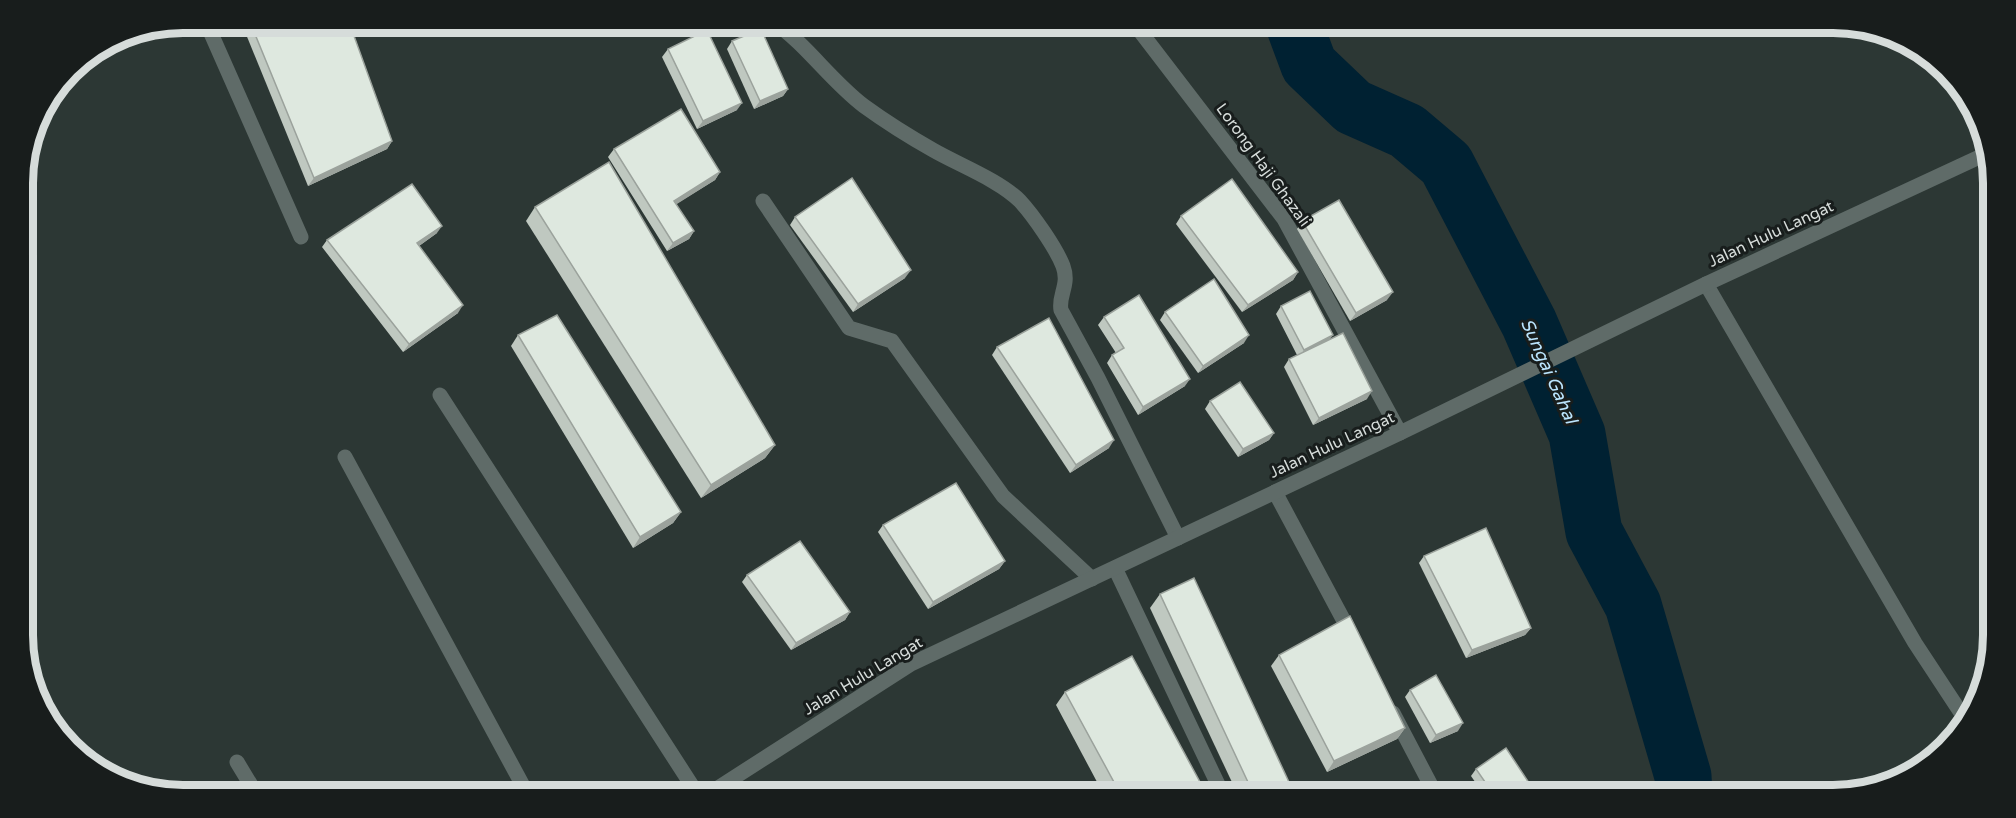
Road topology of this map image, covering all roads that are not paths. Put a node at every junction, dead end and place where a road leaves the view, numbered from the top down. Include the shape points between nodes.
1 (211, 33) edge
2 (788, 33) edge
3 (1142, 33) edge
4 (1980, 156) edge
5 (763, 201) dead end
6 (301, 237) dead end
7 (1706, 284) junction
8 (440, 395) dead end
9 (1400, 432) junction
10 (345, 457) dead end
11 (1275, 492) junction
12 (1178, 538) junction
13 (1115, 568) junction
14 (1092, 579) junction
15 (1359, 649) edge
16 (1386, 701) edge
17 (1961, 712) edge
18 (237, 762) dead end
19 (251, 785) edge
20 (523, 785) edge
21 (692, 785) edge
22 (723, 785) edge
23 (1219, 785) edge
24 (1431, 785) edge

1 - 6 street
2 - 12 street via 865,106 931,149 1003,188 1024,207 1057,253 1066,285 1061,310
3 - 9 street, Lorong Haji Ghazali via 1284,219
4 - 7 street, Jalan Hulu Langat
5 - 14 street via 849,328 892,340 1003,496
7 - 9 street, Jalan Hulu Langat
7 - 17 street via 1915,643
8 - 21 street
9 - 11 street, Jalan Hulu Langat
10 - 20 street
11 - 12 street, Jalan Hulu Langat
11 - 15 street
12 - 13 street, Jalan Hulu Langat
13 - 14 street, Jalan Hulu Langat
13 - 23 street
14 - 22 street, Jalan Hulu Langat via 911,664
16 - 24 street
18 - 19 street

